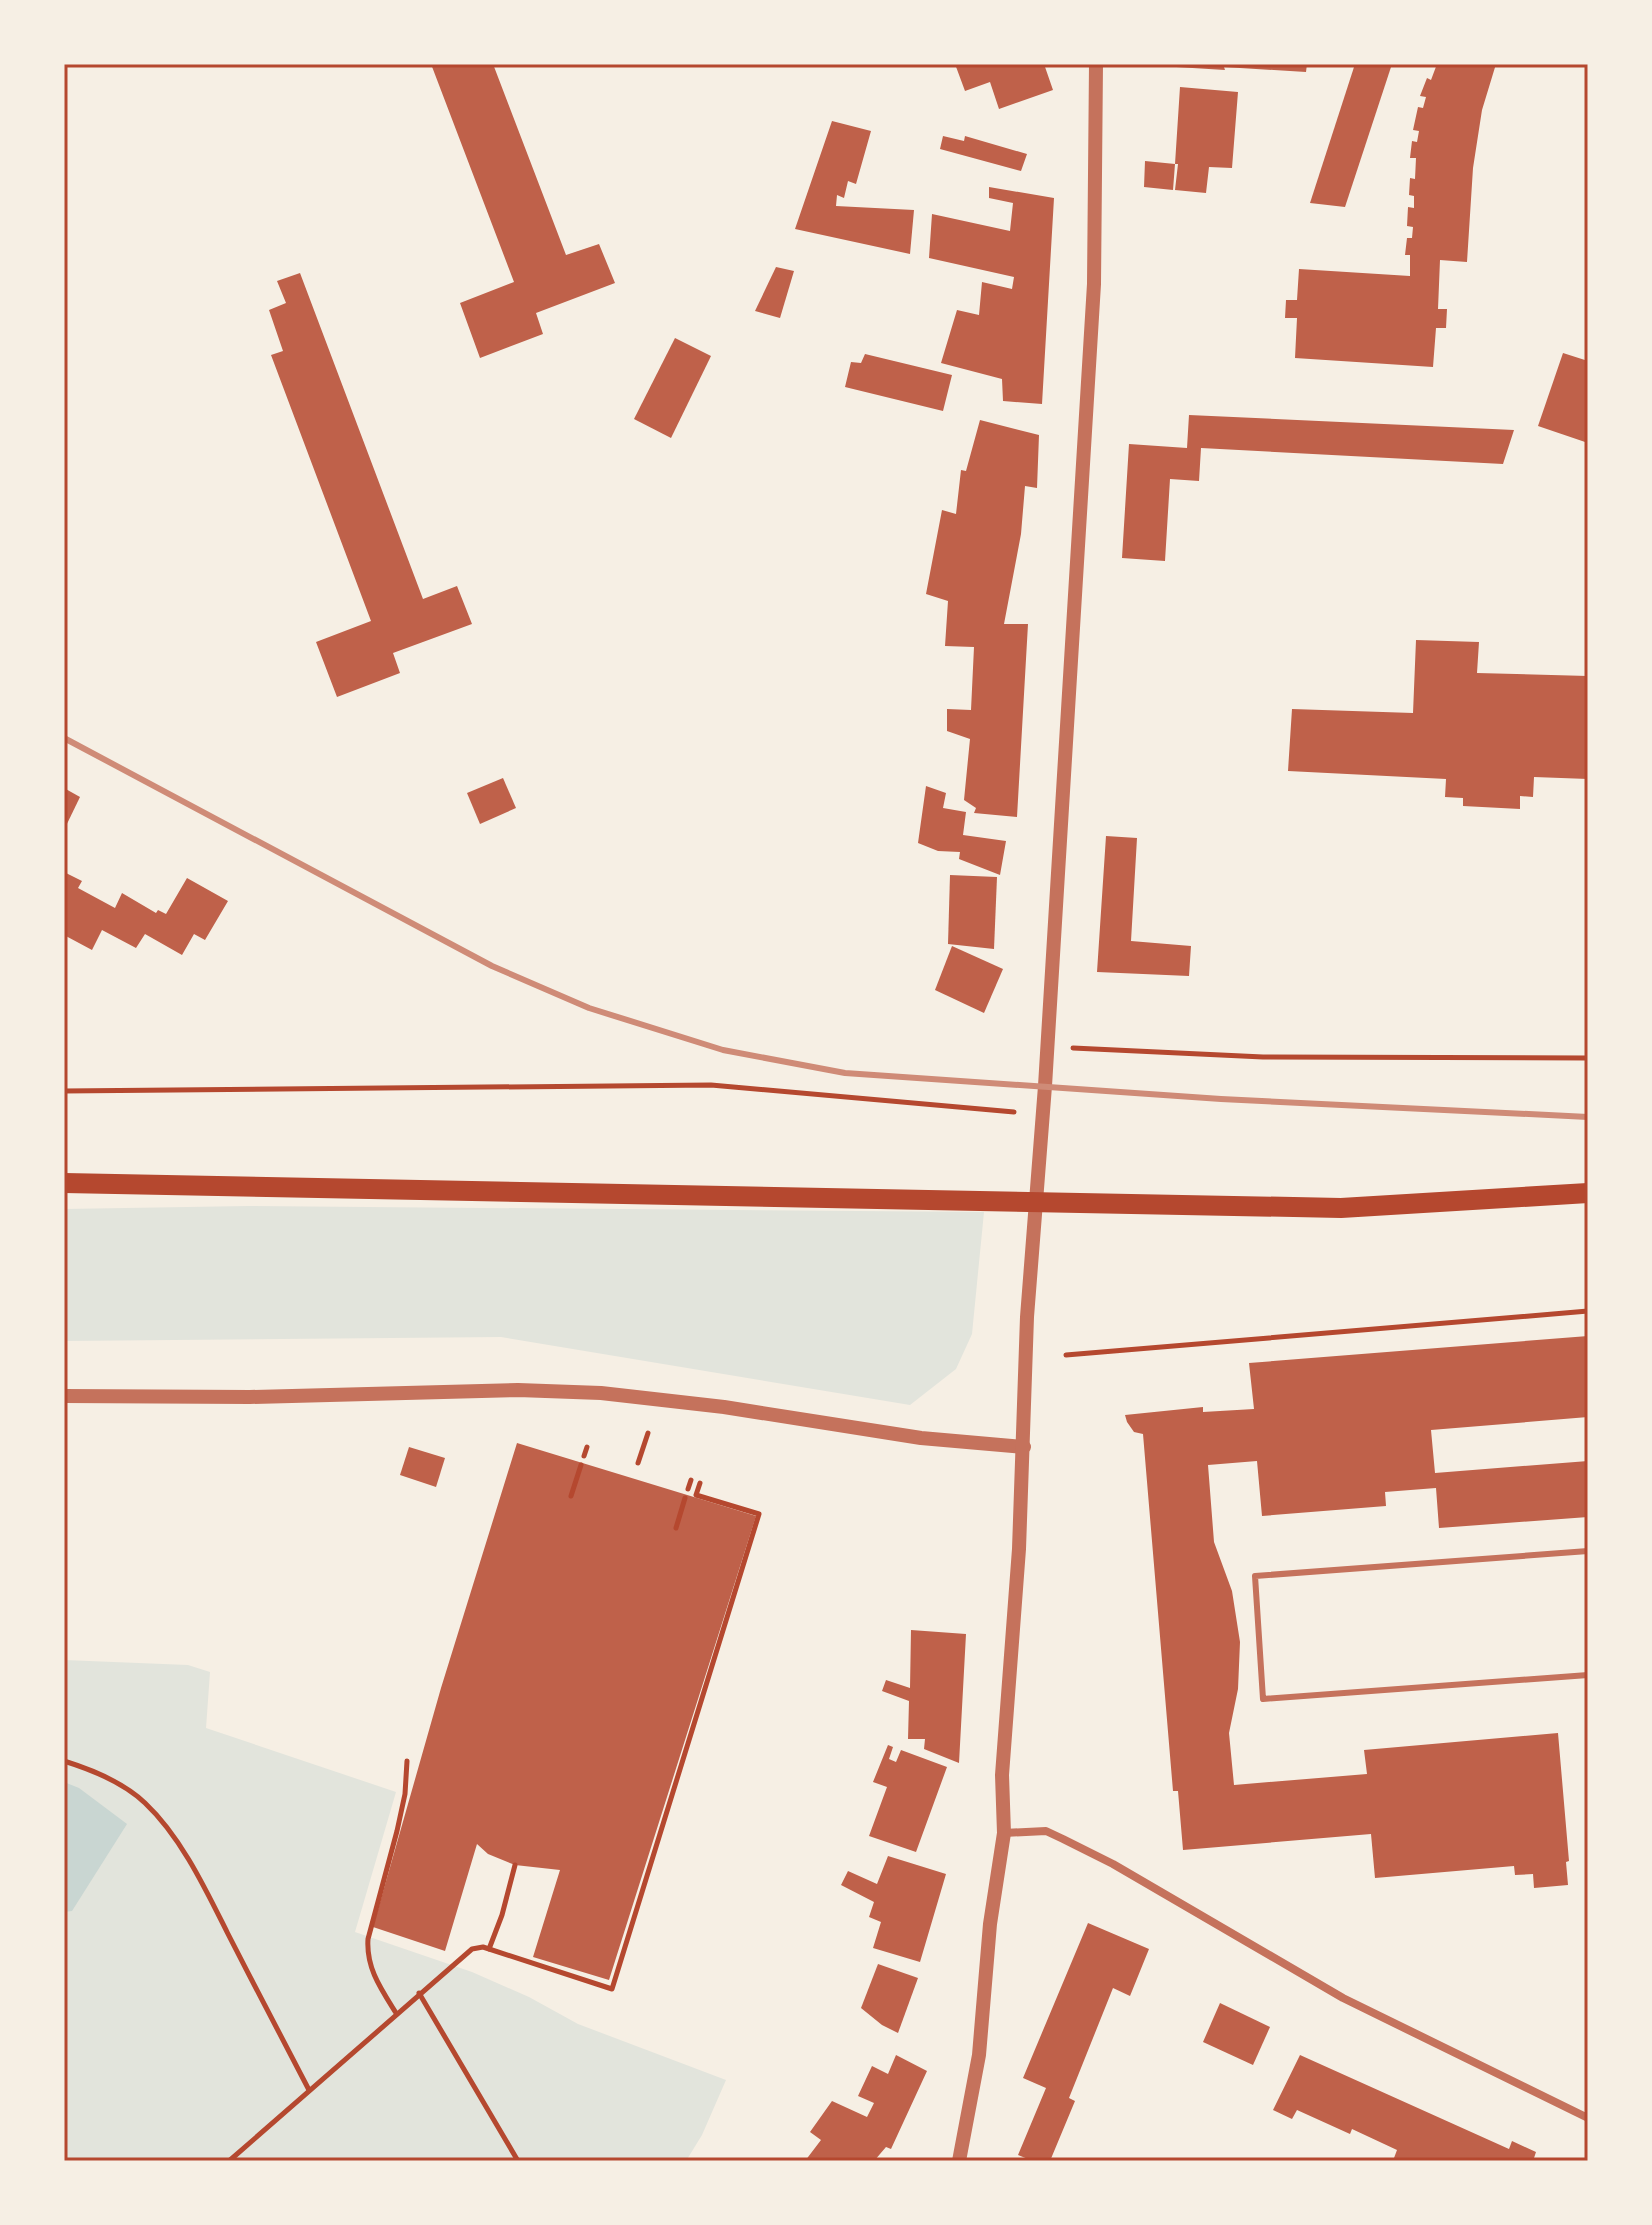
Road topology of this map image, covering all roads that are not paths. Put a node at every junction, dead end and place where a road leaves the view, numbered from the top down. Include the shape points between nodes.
1 (1096, 64) edge
2 (64, 1183) edge
3 (1588, 1193) edge
4 (64, 1396) edge
5 (1024, 1447) junction
6 (1588, 1551) edge
7 (1588, 1675) edge
8 (1004, 1833) junction
9 (1588, 2118) edge
10 (959, 2161) edge

1 - 5 street via 1094,284
2 - 3 main road via 1341,1208
4 - 5 street via 601,1393 927,1439
5 - 8 street via 1002,1775
6 - 7 lane via 1255,1576 1263,1699
8 - 9 street via 1046,1831 1113,1864 1343,1998
8 - 10 street via 979,2055

